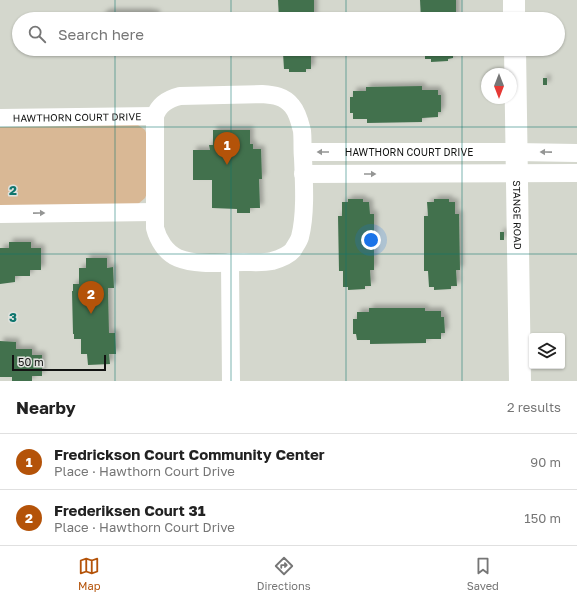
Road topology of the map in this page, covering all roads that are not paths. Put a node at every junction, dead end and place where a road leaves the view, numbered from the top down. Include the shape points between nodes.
1 (514, 0) edge
2 (514, 12) edge
3 (515, 56) edge
4 (155, 116) junction
5 (0, 118) edge
6 (302, 152) junction
7 (577, 153) edge
8 (516, 162) junction
9 (577, 173) edge
10 (303, 174) junction
11 (154, 212) junction
12 (0, 214) edge
13 (230, 262) junction
14 (231, 381) edge
15 (520, 381) edge

1 - 2 main road
3 - 8 main road, STANGE ROAD
4 - 5 street, HAWTHORN COURT DRIVE
4 - 6 street, HAWTHORN COURT DRIVE via 163,103 180,96 277,95 293,107 298,118
4 - 11 street, HAWTHORN COURT DRIVE
8 -> 6 street, HAWTHORN COURT DRIVE
6 - 10 street, HAWTHORN COURT DRIVE
7 -> 8 street
8 - 9 street
10 -> 8 street, HAWTHORN COURT DRIVE
8 - 15 main road, STANGE ROAD
10 - 13 street, HAWTHORN COURT DRIVE via 302,226 300,239 292,251 270,261
12 -> 11 street
11 - 13 street, HAWTHORN COURT DRIVE via 157,235 169,252 178,258 189,261
13 - 14 street

